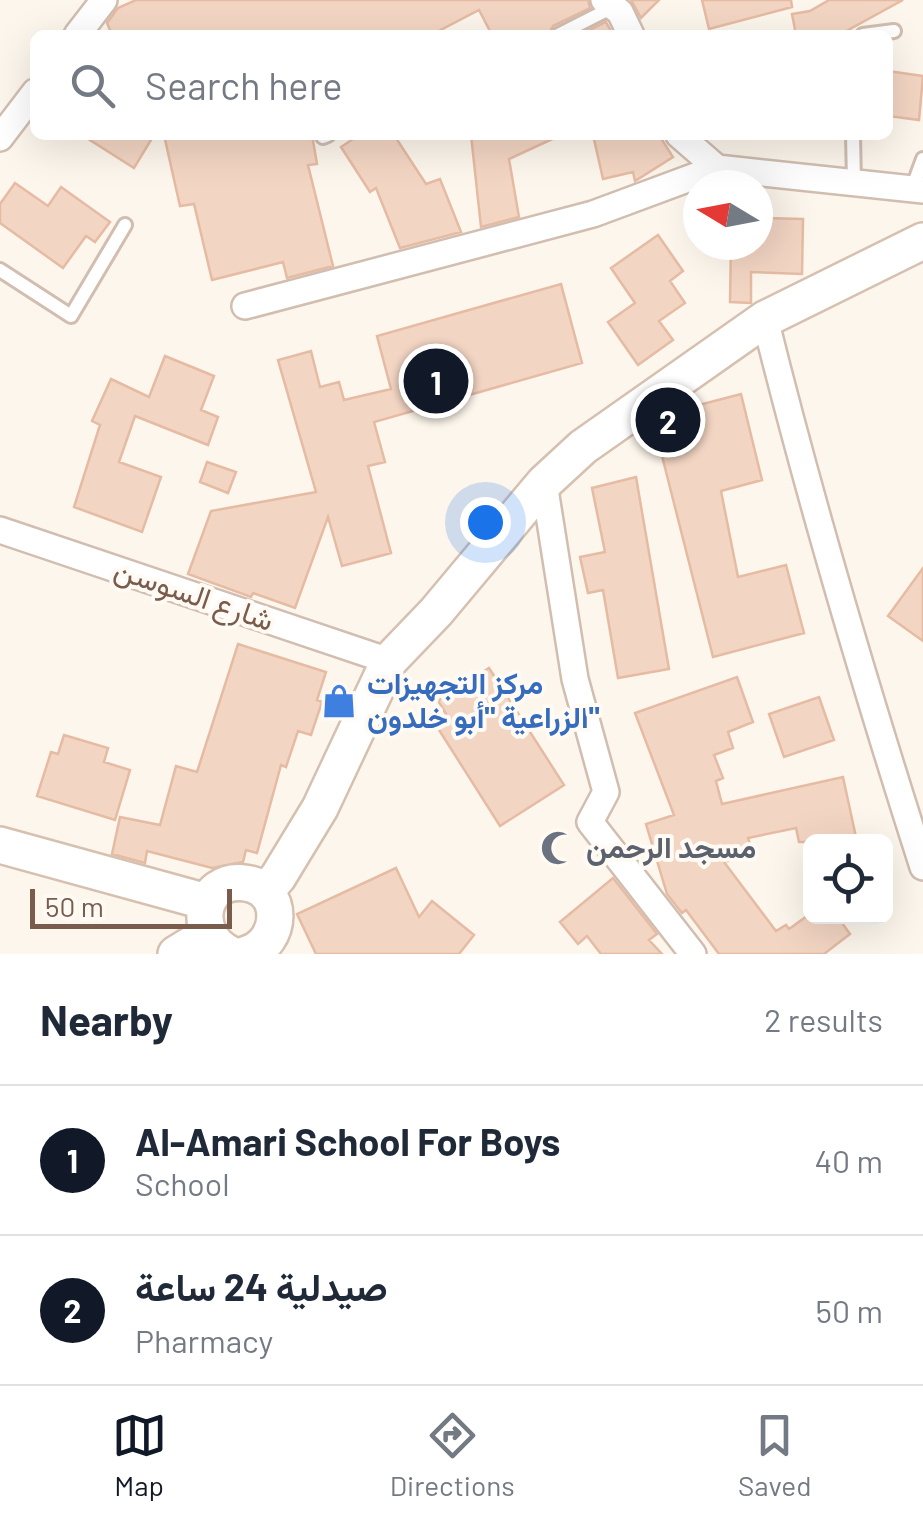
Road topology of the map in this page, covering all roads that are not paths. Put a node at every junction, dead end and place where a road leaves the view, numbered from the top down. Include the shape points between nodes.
1 (104, 0) edge
2 (609, 4) edge
3 (81, 30) edge
4 (566, 30) edge
5 (629, 30) edge
6 (30, 99) edge
7 (0, 138) edge
8 (685, 140) edge
9 (853, 140) edge
10 (923, 158) edge
11 (716, 168) junction
12 (854, 183) junction
13 (918, 190) edge
14 (125, 225) dead end
15 (923, 241) edge
16 (0, 270) edge
17 (245, 306) dead end
18 (766, 319) junction
19 (544, 483) junction
20 (0, 530) edge
21 (388, 661) junction
22 (0, 845) edge
23 (923, 867) edge
24 (264, 892) junction
25 (232, 944) edge
26 (176, 954) edge
27 (693, 954) edge

1 - 3 street
2 - 4 lane
2 - 5 street
6 - 7 street
8 - 11 street
9 - 12 lane
10 - 13 lane
11 - 12 street
11 - 17 street via 593,214
12 - 13 street
14 - 16 lane via 71,316
15 - 18 street
18 - 19 street via 584,446
18 - 23 street
19 - 21 street
19 - 27 street via 575,679 606,792 590,822
20 - 21 street, شارع السوسن
21 - 24 street via 320,808
22 - 25 street
24 - 25 street via 275,926
24 - 25 street via 244,882 223,886
25 - 26 street

